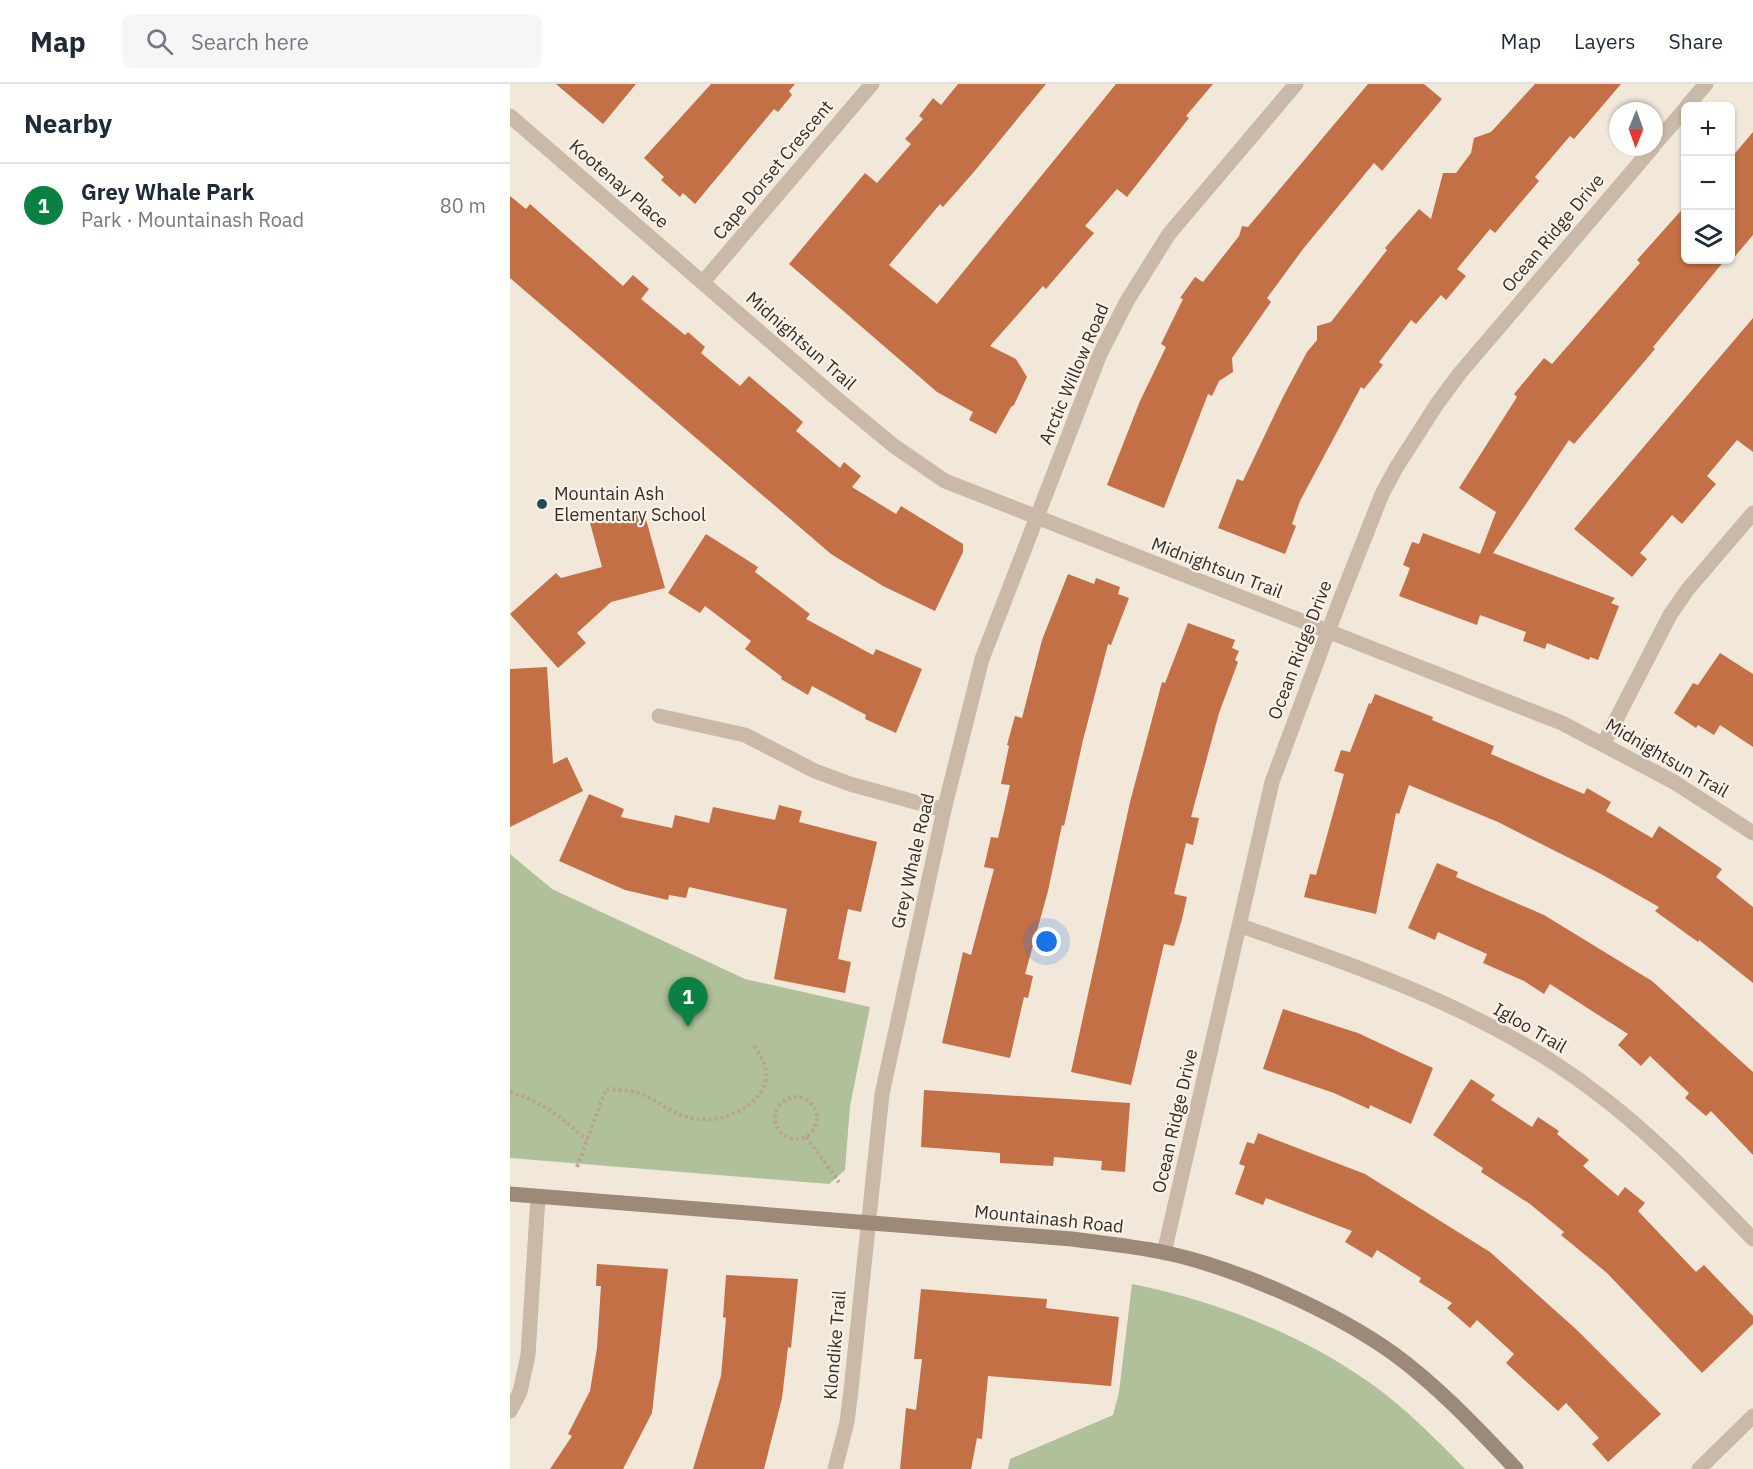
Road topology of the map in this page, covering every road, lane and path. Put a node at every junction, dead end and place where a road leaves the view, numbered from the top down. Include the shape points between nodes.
1 (872, 84) edge
2 (1296, 84) edge
3 (1706, 84) edge
4 (1690, 102) edge
5 (1681, 113) edge
6 (510, 116) edge
7 (1663, 134) edge
8 (1645, 156) edge
9 (703, 282) junction
10 (1753, 513) edge
11 (1035, 518) junction
12 (1328, 631) junction
13 (660, 716) dead end
14 (1604, 743) junction
15 (944, 810) junction
16 (1753, 833) edge
17 (1241, 926) junction
18 (754, 1046) dead end
19 (510, 1092) edge
20 (806, 1137) junction
21 (587, 1140) junction
22 (577, 1167) dead end
23 (839, 1182) dead end
24 (510, 1194) edge
25 (538, 1197) junction
26 (868, 1223) junction
27 (1753, 1239) edge
28 (1164, 1253) junction
29 (510, 1411) edge
30 (1753, 1416) edge
31 (835, 1469) edge
32 (1516, 1469) edge
33 (1699, 1469) edge

1 - 9 street, Cape Dorset Crescent
2 - 11 street, Arctic Willow Road via 1169,234 1147,267 1100,354
3 - 4 street, Ocean Ridge Drive
5 - 7 street, Ocean Ridge Drive
6 - 9 street, Kootenay Place
8 - 12 street, Ocean Ridge Drive via 1437,404 1382,494
9 - 11 street, Midnightsun Trail via 918,464 945,481
10 - 14 street via 1670,615
11 - 12 street, Midnightsun Trail
11 - 15 street, Grey Whale Road via 982,659
12 - 14 street, Midnightsun Trail
12 - 17 street, Ocean Ridge Drive via 1272,782
13 - 15 street via 745,735 814,771
14 - 16 street, Midnightsun Trail
15 - 26 street, Grey Whale Road via 882,1094
17 - 27 street, Igloo Trail via 1400,983 1543,1056 1635,1124
17 - 28 street, Ocean Ridge Drive
18 - 21 path via 764,1064 766,1085 747,1107 720,1117 688,1118 635,1092 606,1089
19 - 21 path via 532,1098
20 - 20 path via 789,1138 779,1130 775,1117 786,1099 800,1097 816,1110 817,1123
20 - 23 path
21 - 22 path
24 - 25 street, Mountainash Road
25 - 26 street, Mountainash Road
25 - 29 street via 528,1354 520,1392
26 - 28 street, Mountainash Road via 1072,1239
26 - 31 street, Klondike Trail via 847,1422
28 - 32 street, Mountainash Road via 1267,1287 1365,1335 1440,1393
30 - 33 street

